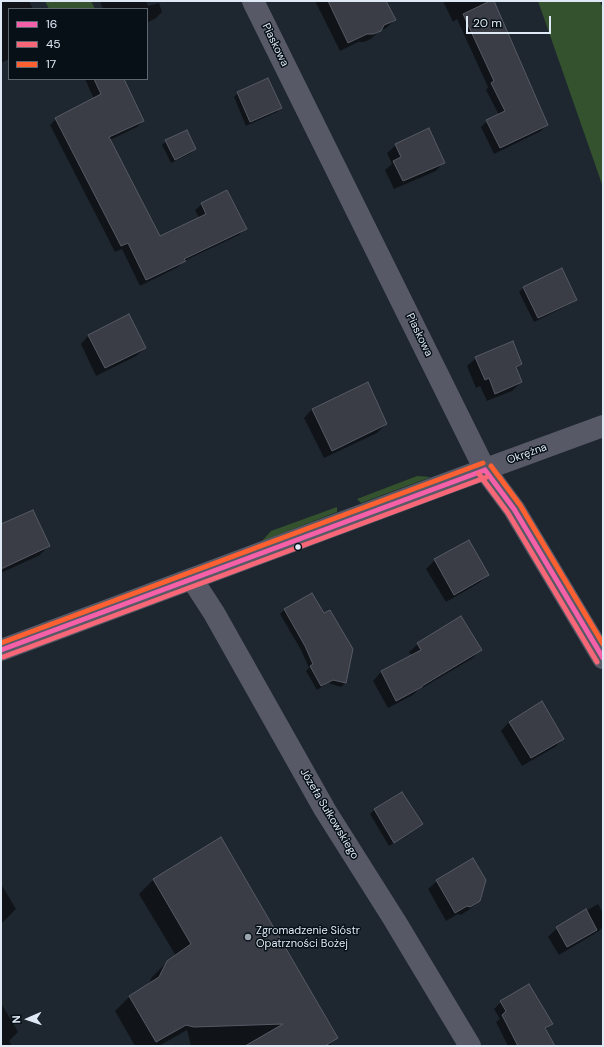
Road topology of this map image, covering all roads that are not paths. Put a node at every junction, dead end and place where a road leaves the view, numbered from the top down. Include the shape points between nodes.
1 (253, 1) edge
2 (603, 426) edge
3 (485, 470) junction
4 (192, 579) junction
5 (1, 650) edge
6 (603, 658) edge
7 (470, 1046) edge

1 - 3 street, Piaskowa
2 - 3 street, Okrężna
3 - 4 street, Okrężna
3 - 6 street, Piaskowa via 514,509
4 - 5 street, Okrężna
4 - 7 street, Józefa Sułkowskiego via 214,613 325,810 395,920

